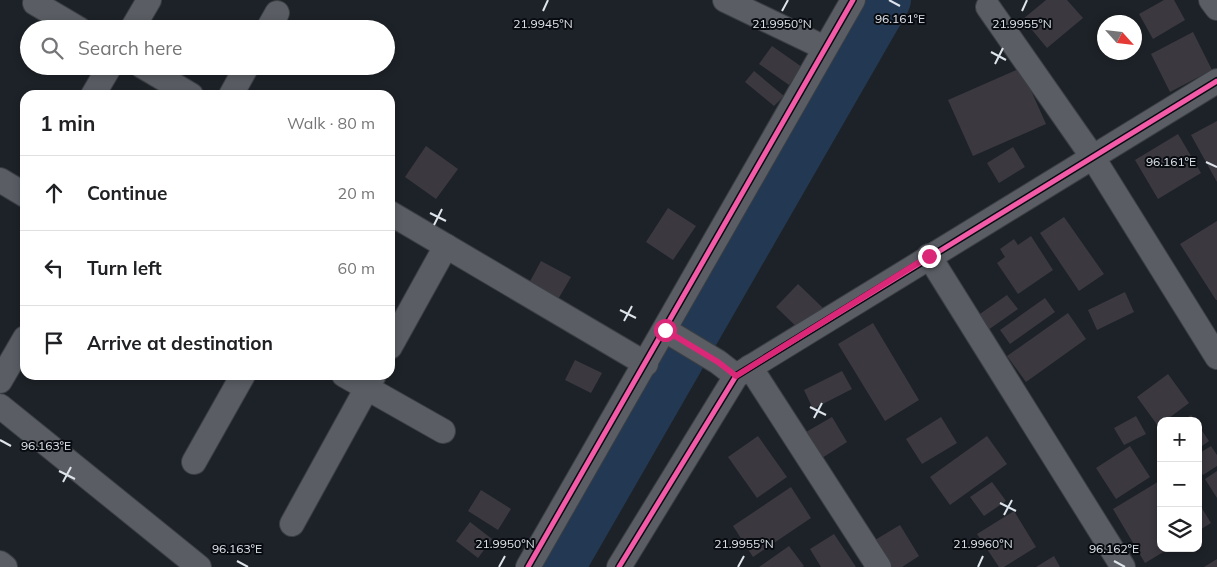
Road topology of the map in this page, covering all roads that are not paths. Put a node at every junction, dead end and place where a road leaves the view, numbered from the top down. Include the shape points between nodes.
1 (149, 0) edge
2 (725, 0) edge
3 (853, 0) edge
4 (1212, 0) edge
5 (35, 3) dead end
6 (988, 7) dead end
7 (1217, 8) edge
8 (64, 20) edge
9 (137, 20) edge
10 (825, 48) junction
11 (105, 75) edge
12 (157, 75) edge
13 (242, 75) edge
14 (1217, 81) edge
15 (96, 90) edge
16 (183, 90) edge
17 (234, 90) edge
18 (1092, 156) junction
19 (0, 180) edge
20 (20, 192) edge
21 (395, 216) edge
22 (446, 246) junction
23 (929, 256) junction
24 (671, 333) junction
25 (395, 337) edge
26 (20, 347) edge
27 (1217, 357) edge
28 (646, 364) junction
29 (735, 368) junction
30 (240, 380) edge
31 (0, 381) edge
32 (370, 382) edge
33 (0, 406) edge
34 (443, 431) dead end
35 (194, 462) dead end
36 (292, 524) dead end
37 (0, 563) edge
38 (623, 565) edge
39 (5, 567) edge
40 (199, 567) edge
41 (528, 567) edge
42 (879, 567) edge
43 (1123, 567) edge

1 - 9 street
2 - 10 street
3 - 10 street
4 - 7 street
5 - 8 street
6 - 18 street
10 - 24 street
11 - 15 street
12 - 16 street
13 - 17 street
14 - 18 street
18 - 23 street
18 - 27 street
19 - 20 street
21 - 22 street
22 - 25 street
22 - 28 street
23 - 29 street
23 - 43 street
24 - 28 street
24 - 29 street
26 - 31 street
28 - 41 street
29 - 38 street
29 - 42 street
30 - 35 street
32 - 34 street
32 - 36 street
33 - 40 street
37 - 39 street

